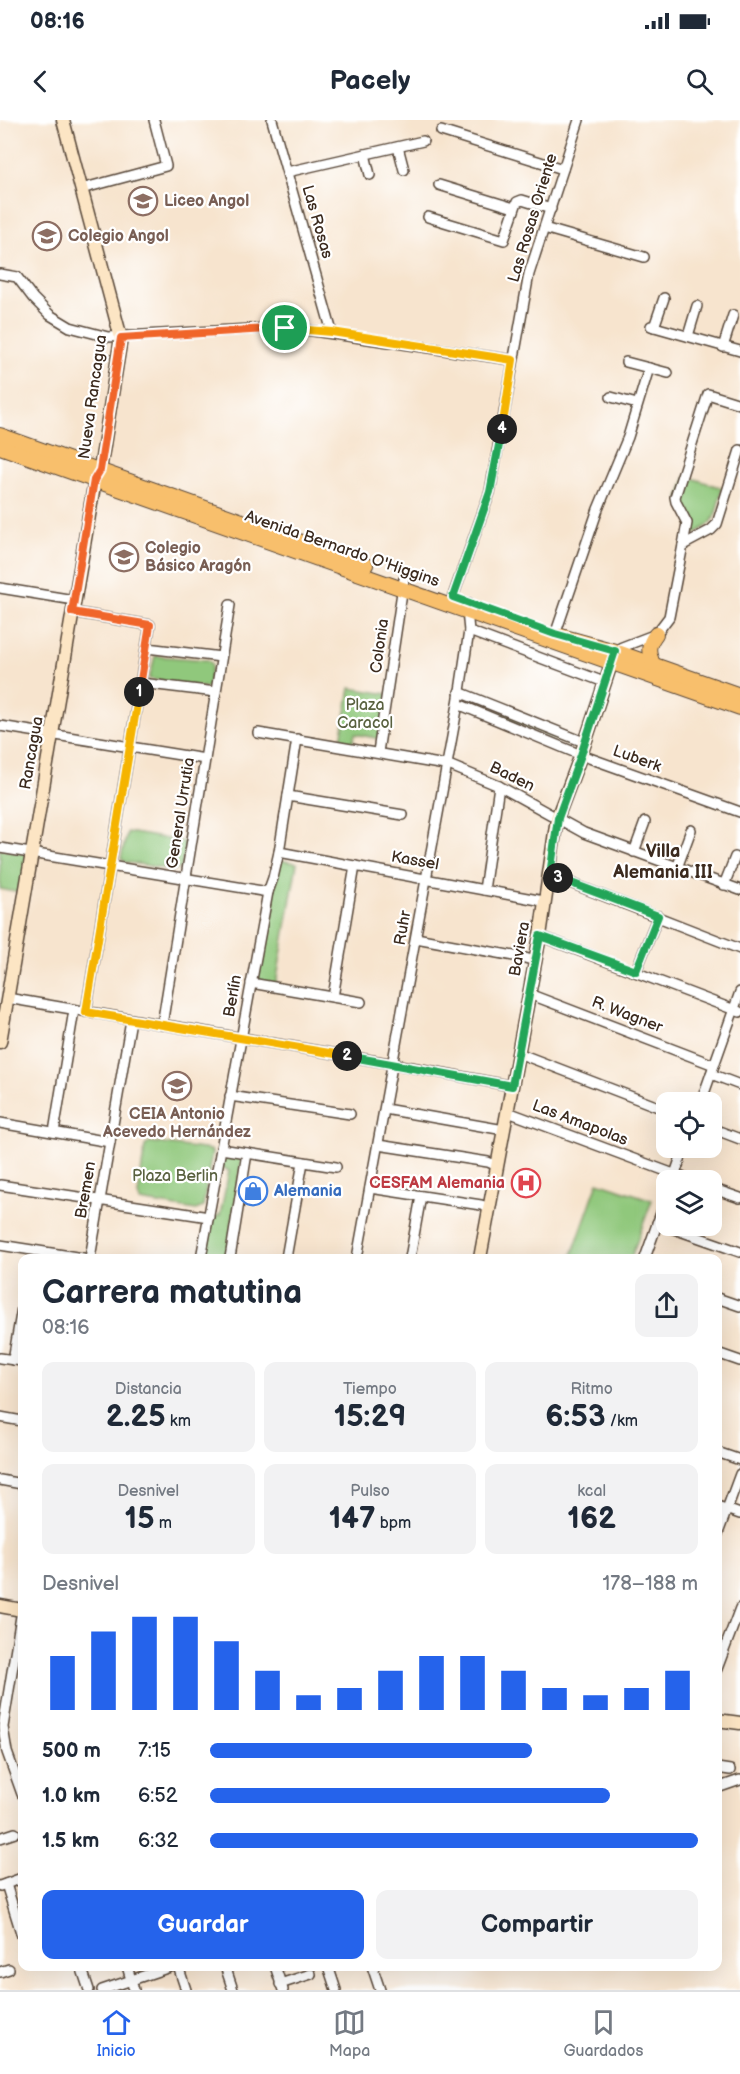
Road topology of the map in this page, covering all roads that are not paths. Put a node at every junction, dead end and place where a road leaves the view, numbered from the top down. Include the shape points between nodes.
1 (63, 120) edge
2 (154, 120) edge
3 (272, 120) edge
4 (579, 120) edge
5 (441, 131) dead end
6 (423, 141) dead end
7 (398, 147) junction
8 (365, 154) junction
9 (563, 169) junction
10 (404, 170) dead end
11 (287, 172) junction
12 (370, 175) dead end
13 (439, 184) dead end
14 (81, 189) junction
15 (514, 208) junction
16 (551, 209) junction
17 (428, 217) dead end
18 (544, 228) junction
19 (644, 257) dead end
20 (0, 274) edge
21 (664, 298) dead end
22 (697, 306) dead end
23 (733, 315) dead end
24 (332, 332) junction
25 (688, 336) junction
26 (121, 338) junction
27 (723, 346) junction
28 (740, 351) edge
29 (513, 360) junction
30 (626, 362) dead end
31 (649, 368) junction
32 (668, 373) dead end
33 (611, 397) dead end
34 (637, 404) junction
35 (740, 404) edge
36 (0, 435) edge
37 (0, 447) edge
38 (740, 450) edge
39 (97, 475) junction
40 (683, 545) junction
41 (404, 584) junction
42 (0, 588) edge
43 (452, 601) junction
44 (230, 605) dead end
45 (73, 606) junction
46 (468, 607) junction
47 (469, 631) junction
48 (555, 634) junction
49 (656, 634) junction
50 (147, 648) junction
51 (221, 657) junction
52 (614, 657) junction
53 (653, 664) junction
54 (604, 682) junction
55 (141, 683) junction
56 (216, 692) junction
57 (459, 692) junction
58 (731, 696) edge
59 (458, 704) junction
60 (740, 708) edge
61 (0, 726) edge
62 (258, 733) dead end
63 (52, 734) junction
64 (297, 739) junction
65 (584, 742) junction
66 (130, 747) junction
67 (378, 752) junction
68 (581, 755) junction
69 (205, 759) junction
70 (446, 765) junction
71 (499, 786) junction
72 (288, 796) junction
73 (740, 812) edge
74 (403, 814) dead end
75 (558, 818) junction
76 (645, 822) dead end
77 (691, 830) dead end
78 (0, 848) edge
79 (32, 852) junction
80 (279, 852) junction
81 (633, 852) junction
82 (735, 857) dead end
83 (110, 866) junction
84 (355, 866) junction
85 (677, 868) junction
86 (550, 875) junction
87 (427, 878) junction
88 (186, 879) junction
89 (724, 885) junction
90 (484, 890) junction
91 (740, 890) edge
92 (268, 892) junction
93 (545, 903) junction
94 (658, 916) junction
95 (540, 936) junction
96 (416, 938) junction
97 (740, 949) edge
98 (535, 961) junction
99 (636, 971) junction
100 (251, 982) junction
101 (740, 992) edge
102 (529, 994) junction
103 (333, 997) junction
104 (8, 998) junction
105 (361, 1002) dead end
106 (74, 1010) junction
107 (737, 1011) edge
108 (86, 1012) junction
109 (131, 1020) junction
110 (162, 1025) junction
111 (241, 1039) junction
112 (0, 1042) edge
113 (518, 1053) junction
114 (393, 1064) junction
115 (712, 1069) junction
116 (740, 1085) edge
117 (512, 1086) junction
118 (704, 1092) edge
119 (231, 1096) junction
120 (656, 1106) edge
121 (385, 1109) junction
122 (508, 1112) junction
123 (350, 1114) dead end
124 (0, 1123) edge
125 (504, 1130) junction
126 (54, 1131) junction
127 (722, 1132) edge
128 (740, 1139) edge
129 (110, 1142) junction
130 (378, 1145) junction
131 (221, 1149) junction
132 (247, 1153) junction
133 (303, 1162) junction
134 (497, 1166) junction
135 (336, 1167) dead end
136 (656, 1171) edge
137 (0, 1185) edge
138 (370, 1188) junction
139 (722, 1192) edge
140 (421, 1196) junction
141 (740, 1198) edge
142 (100, 1200) junction
143 (490, 1208) junction
144 (209, 1217) junction
145 (656, 1226) edge
146 (694, 1236) edge
147 (0, 1245) edge
148 (740, 1252) edge
149 (32, 1254) edge
150 (91, 1254) edge
151 (202, 1254) edge
152 (231, 1254) edge
153 (287, 1254) edge
154 (358, 1254) edge
155 (411, 1254) edge
156 (481, 1254) edge
157 (646, 1254) edge
158 (722, 1300) edge
159 (740, 1306) edge
160 (722, 1355) edge
161 (0, 1358) edge
162 (18, 1361) edge
163 (740, 1361) edge
164 (0, 1417) edge
165 (18, 1420) edge
166 (722, 1454) edge
167 (740, 1460) edge
168 (740, 1474) edge
169 (0, 1480) edge
170 (18, 1483) edge
171 (722, 1508) edge
172 (727, 1509) junction
173 (740, 1514) edge
174 (722, 1522) edge
175 (0, 1606) edge
176 (18, 1609) edge
177 (740, 1609) edge
178 (18, 1635) edge
179 (722, 1656) edge
180 (722, 1721) edge
181 (740, 1723) edge
182 (722, 1769) edge
183 (730, 1770) dead end
184 (740, 1780) edge
185 (18, 1783) edge
186 (722, 1786) edge
187 (15, 1833) dead end
188 (0, 1838) edge
189 (18, 1879) edge
190 (3, 1885) edge
191 (18, 1925) edge
192 (83, 1971) edge
193 (162, 1971) edge
194 (180, 1971) edge
195 (227, 1971) edge
196 (276, 1971) edge
197 (330, 1971) edge
198 (374, 1971) edge
199 (311, 1974) dead end
200 (133, 1985) edge
201 (281, 1987) edge
202 (89, 1990) edge
203 (102, 1990) edge
204 (186, 1990) edge
205 (233, 1990) edge
206 (336, 1990) edge
207 (380, 1990) edge

1 - 14 main road, Nueva Rancagua
2 - 14 street via 166,166
3 - 11 street, Las Rosas
4 - 9 street, Las Rosas Oriente
5 - 9 street
6 - 7 street
7 - 8 street
7 - 10 street
8 - 11 street
8 - 12 street
9 - 16 street, Las Rosas Oriente
11 - 24 street, Las Rosas
13 - 15 street
14 - 26 main road, Nueva Rancagua
15 - 16 street via 522,200
15 - 17 street via 504,240
16 - 18 street, Las Rosas Oriente
18 - 19 street
18 - 29 street, Las Rosas Oriente via 529,274
20 - 26 street via 17,277 40,307 70,327
21 - 25 street via 652,326
22 - 25 street
23 - 27 street
24 - 26 street via 276,328
24 - 29 street
25 - 27 street
26 - 39 main road, Nueva Rancagua
27 - 28 street
29 - 43 street, Las Rosas Oriente via 490,492
30 - 31 street
31 - 32 street
31 - 34 street
33 - 34 street
34 - 48 street
35 - 40 street via 708,394 675,497 687,523
36 - 39 main road, Avenida Bernardo O'Higgins
37 - 39 main road, Avenida Bernardo O'Higgins
38 - 40 street via 717,524
39 - 41 main road, Avenida Bernardo O'Higgins
39 - 45 main road, Rancagua
40 - 49 street via 669,617
41 - 43 main road, Avenida Bernardo O'Higgins
41 - 67 street, Colonia
42 - 45 street
43 - 46 main road, Avenida Bernardo O'Higgins
44 - 51 street, General Urrutia
45 - 50 street via 150,625
45 - 63 main road, Rancagua
46 - 47 street, Ruhr
46 - 48 main road, Avenida Bernardo O'Higgins
46 - 52 main road, Avenida Bernardo O'Higgins
47 - 54 street
47 - 57 street, Ruhr
48 - 52 main road, Avenida Bernardo O'Higgins
49 - 52 street via 621,647
49 - 53 main road via 648,645
50 - 51 street
50 - 55 street
51 - 56 street, General Urrutia
52 - 53 main road, Avenida Bernardo O'Higgins
52 - 54 main road, Baviera
52 - 58 main road, Avenida Bernardo O'Higgins
53 - 58 main road, Avenida Bernardo O'Higgins
54 - 65 main road, Baviera
55 - 56 street
55 - 66 street
56 - 69 street, General Urrutia
57 - 59 street, Ruhr
57 - 65 street
58 - 60 main road, Avenida Bernardo O'Higgins
59 - 68 street, Luberk
59 - 70 street, Ruhr
61 - 63 street
62 - 64 street, Baden
63 - 66 street
63 - 79 main road, Rancagua
64 - 67 street, Baden
64 - 72 street, Berlín
65 - 68 main road, Baviera
66 - 69 street
66 - 83 street
67 - 70 street, Baden
68 - 73 street, Luberk
68 - 75 main road, Baviera
69 - 88 street, General Urrutia
70 - 71 street, Baden
70 - 87 street, Ruhr
71 - 75 street, Baden
71 - 90 street
72 - 74 street
72 - 80 street, Berlín
75 - 81 street, Baden
75 - 86 main road, Baviera
76 - 81 street
77 - 85 street
78 - 79 street
79 - 83 street
79 - 104 main road, Rancagua
80 - 84 street, Kassel
80 - 92 street, Berlín
81 - 85 street, Baden
82 - 89 street
83 - 88 street
83 - 108 street
84 - 87 street, Kassel
84 - 103 street
85 - 89 street, Baden
86 - 93 main road, Baviera
86 - 94 street
87 - 90 street, Kassel
87 - 96 street, Ruhr
88 - 92 street
88 - 110 street, General Urrutia
89 - 91 street, Baden
90 - 93 street, Kassel
92 - 100 street, Berlín
93 - 95 main road, Baviera
94 - 97 street
94 - 99 street
95 - 98 main road, Baviera
95 - 99 street
96 - 98 street
96 - 114 street, Ruhr
98 - 102 main road, Baviera
99 - 107 street
100 - 103 street
100 - 111 street, Berlín
101 - 107 street
102 - 113 main road, Baviera
102 - 115 street, R. Wagner
103 - 105 street
104 - 106 street
104 - 112 main road, Rancagua
106 - 108 street
106 - 126 street
107 - 115 street
108 - 109 street
109 - 110 street
109 - 129 street, Bremen
110 - 111 street
111 - 114 street
111 - 119 street, Berlín
113 - 117 main road, Baviera
113 - 120 street
114 - 117 street
114 - 121 street, Ruhr
115 - 116 street, R. Wagner
115 - 118 street
117 - 122 main road, Baviera
119 - 123 street
119 - 131 street, Berlín
121 - 125 street
121 - 130 street, Ruhr
122 - 125 main road, Baviera
122 - 136 street, Las Amapolas
124 - 126 street
125 - 134 main road, Baviera
126 - 129 street
127 - 128 street
129 - 142 street, Bremen
130 - 134 street
130 - 138 street, Ruhr
131 - 132 street
131 - 144 street, Berlín
132 - 133 street
132 - 152 street
133 - 135 street
133 - 153 street
134 - 143 main road, Baviera
137 - 142 street
138 - 140 street
138 - 154 street, Ruhr
139 - 141 street
140 - 143 street
140 - 155 street
142 - 144 street
142 - 150 street, Bremen
143 - 156 main road, Baviera
144 - 151 street, Berlín
145 - 157 street
146 - 148 street
147 - 149 street
158 - 159 street
160 - 163 street
161 - 162 street
164 - 165 street
166 - 167 street
168 - 172 street
169 - 170 street
171 - 172 street
172 - 173 street
172 - 174 street
175 - 176 main road
177 - 179 street
178 - 185 street via 3,1727
180 - 181 main road
182 - 183 street
184 - 186 street
187 - 188 street
189 - 190 street
190 - 191 street
192 - 202 street
193 - 200 street
194 - 204 street
195 - 205 street
196 - 201 street
197 - 206 street
198 - 207 street
199 - 201 street
200 - 203 street

